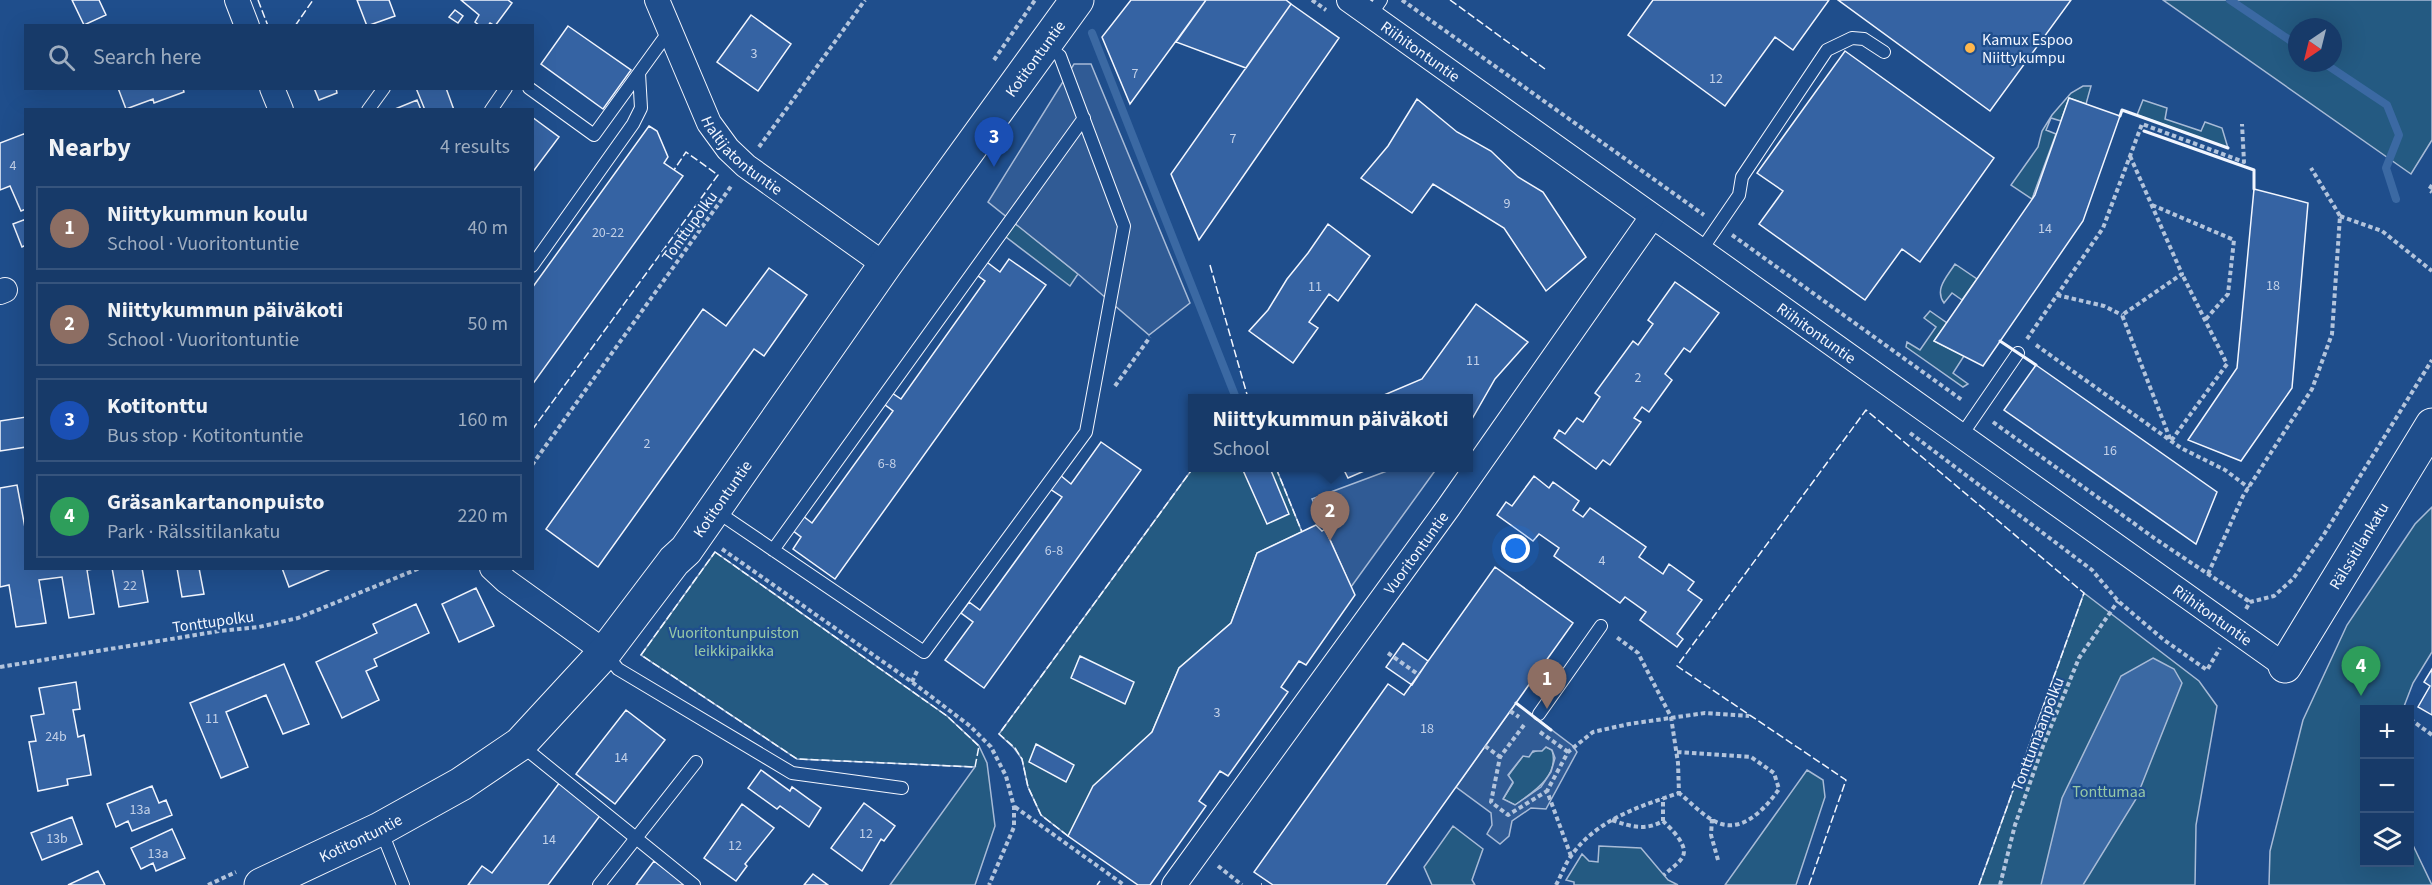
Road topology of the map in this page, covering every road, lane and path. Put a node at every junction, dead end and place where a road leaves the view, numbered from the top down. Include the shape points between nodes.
1 (237, 0) edge
2 (657, 0) edge
3 (865, 0) edge
4 (1077, 0) edge
5 (1349, 0) edge
6 (1402, 0) edge
7 (1376, 8) edge
8 (246, 24) edge
9 (670, 30) junction
10 (1045, 44) junction
11 (1884, 52) dead end
12 (639, 73) junction
13 (274, 90) edge
14 (383, 90) edge
15 (505, 90) edge
16 (532, 90) edge
17 (280, 108) edge
18 (369, 108) edge
19 (492, 108) edge
20 (1084, 118) junction
21 (2242, 124) dead end
22 (2130, 155) junction
23 (746, 166) junction
24 (2311, 168) dead end
25 (2432, 185) edge
26 (2432, 192) edge
27 (2152, 205) junction
28 (2340, 216) junction
29 (1652, 217) junction
30 (1718, 225) junction
31 (1700, 252) junction
32 (534, 263) edge
33 (885, 265) junction
34 (2432, 272) edge
35 (2182, 274) junction
36 (2057, 296) junction
37 (2122, 315) junction
38 (2205, 321) junction
39 (1150, 337) dead end
40 (2018, 353) dead end
41 (2432, 360) edge
42 (1111, 391) dead end
43 (1978, 411) junction
44 (2432, 425) edge
45 (1960, 436) junction
46 (2171, 441) junction
47 (534, 462) edge
48 (1473, 471) edge
49 (1473, 472) edge
50 (2249, 488) junction
51 (714, 510) junction
52 (718, 546) dead end
53 (773, 550) junction
54 (415, 570) edge
55 (494, 570) edge
56 (2208, 574) junction
57 (1601, 626) joint
58 (605, 652) junction
59 (1388, 653) dead end
60 (2284, 666) joint
61 (0, 667) edge
62 (2207, 670) dead end
63 (1419, 675) dead end
64 (1539, 714) dead end
65 (1749, 716) dead end
66 (1671, 717) junction
67 (1526, 722) dead end
68 (2414, 722) edge
69 (2432, 735) edge
70 (520, 744) junction
71 (1485, 746) dead end
72 (1677, 752) junction
73 (1500, 757) junction
74 (696, 762) dead end
75 (902, 788) dead end
76 (1547, 791) junction
77 (1679, 793) junction
78 (1663, 798) junction
79 (1014, 807) junction
80 (1712, 819) junction
81 (1612, 820) junction
82 (1664, 821) junction
83 (380, 829) junction
84 (637, 837) junction
85 (1571, 856) junction
86 (1718, 860) dead end
87 (1664, 875) dead end
88 (250, 878) edge
89 (208, 885) edge
90 (403, 885) edge
91 (599, 885) edge
92 (694, 885) edge
93 (989, 885) edge
94 (1124, 885) edge
95 (1174, 885) edge
96 (1556, 885) edge
97 (2001, 885) edge

1 - 8 street
2 - 9 street, Haltijatontuntie
3 - 23 path, Tonttupolku
4 - 10 street, Kotitontuntie
5 - 7 street, Riihitontuntie
6 - 30 path
7 - 29 street, Riihitontuntie
9 - 12 lane
9 - 23 street, Haltijatontuntie via 708,123
10 - 20 lane via 1060,56
10 - 33 street, Kotitontuntie
11 - 30 lane via 1864,39 1852,38 1827,50 1742,177 1739,195
12 - 16 lane via 594,135
12 - 32 lane via 641,108 633,124
13 - 17 street
14 - 18 lane
15 - 19 lane
20 - 53 lane
20 - 53 lane via 1124,226 1086,432 924,652
21 - 22 path via 2244,162 2142,124
22 - 27 path
22 - 36 path via 2103,228
23 - 33 street, Haltijatontuntie
23 - 47 path, Tonttupolku
24 - 28 path
25 - 26 path
27 - 35 path
27 - 38 path via 2234,240 2228,294
28 - 34 path via 2382,231
28 - 50 path via 2332,334 2312,389
29 - 31 street, Riihitontuntie
29 - 48 street, Vuoritontuntie
30 - 31 lane
30 - 43 path
31 - 45 street, Riihitontuntie
33 - 51 street, Kotitontuntie
35 - 37 path
35 - 38 path
36 - 37 path via 2104,306
36 - 46 path via 2027,339
37 - 46 path
38 - 46 path via 2227,364
39 - 42 path
40 - 43 lane
41 - 56 path via 2293,579 2274,596 2250,602
43 - 45 lane
43 - 56 path
44 - 60 street, Rälssitilankatu
45 - 60 street, Riihitontuntie
46 - 50 path
49 - 95 street, Vuoritontuntie
50 - 56 path
51 - 53 lane
51 - 58 street, Kotitontuntie
52 - 79 path via 970,726 991,747 1006,776
54 - 61 path, Tonttupolku via 298,618
55 - 58 street
57 - 64 lane
57 - 66 path via 1638,653
58 - 70 street, Kotitontuntie
58 - 75 lane via 618,669 792,773
59 - 63 path
62 - 97 path, Tonttumaanpolku via 2118,601 2079,658 2015,825
65 - 66 path via 1705,713
66 - 72 path
66 - 76 path via 1593,732 1568,752
67 - 73 path
68 - 69 path
70 - 83 street, Kotitontuntie via 461,784
70 - 84 lane
71 - 73 path
72 - 77 path
72 - 80 path via 1751,757 1774,773 1779,789 1768,806 1742,823 1726,825
73 - 76 path via 1491,802 1508,815
74 - 84 lane
76 - 85 path
77 - 78 path
77 - 80 path
78 - 81 path
78 - 82 path
79 - 93 path via 1014,827
79 - 94 path
80 - 86 path via 1711,835
81 - 82 path via 1635,828 1652,827
81 - 85 path
82 - 87 path via 1685,850 1683,858
83 - 88 street, Kotitontuntie
83 - 90 lane
84 - 91 lane
84 - 92 lane
85 - 96 path
88 - 89 path

